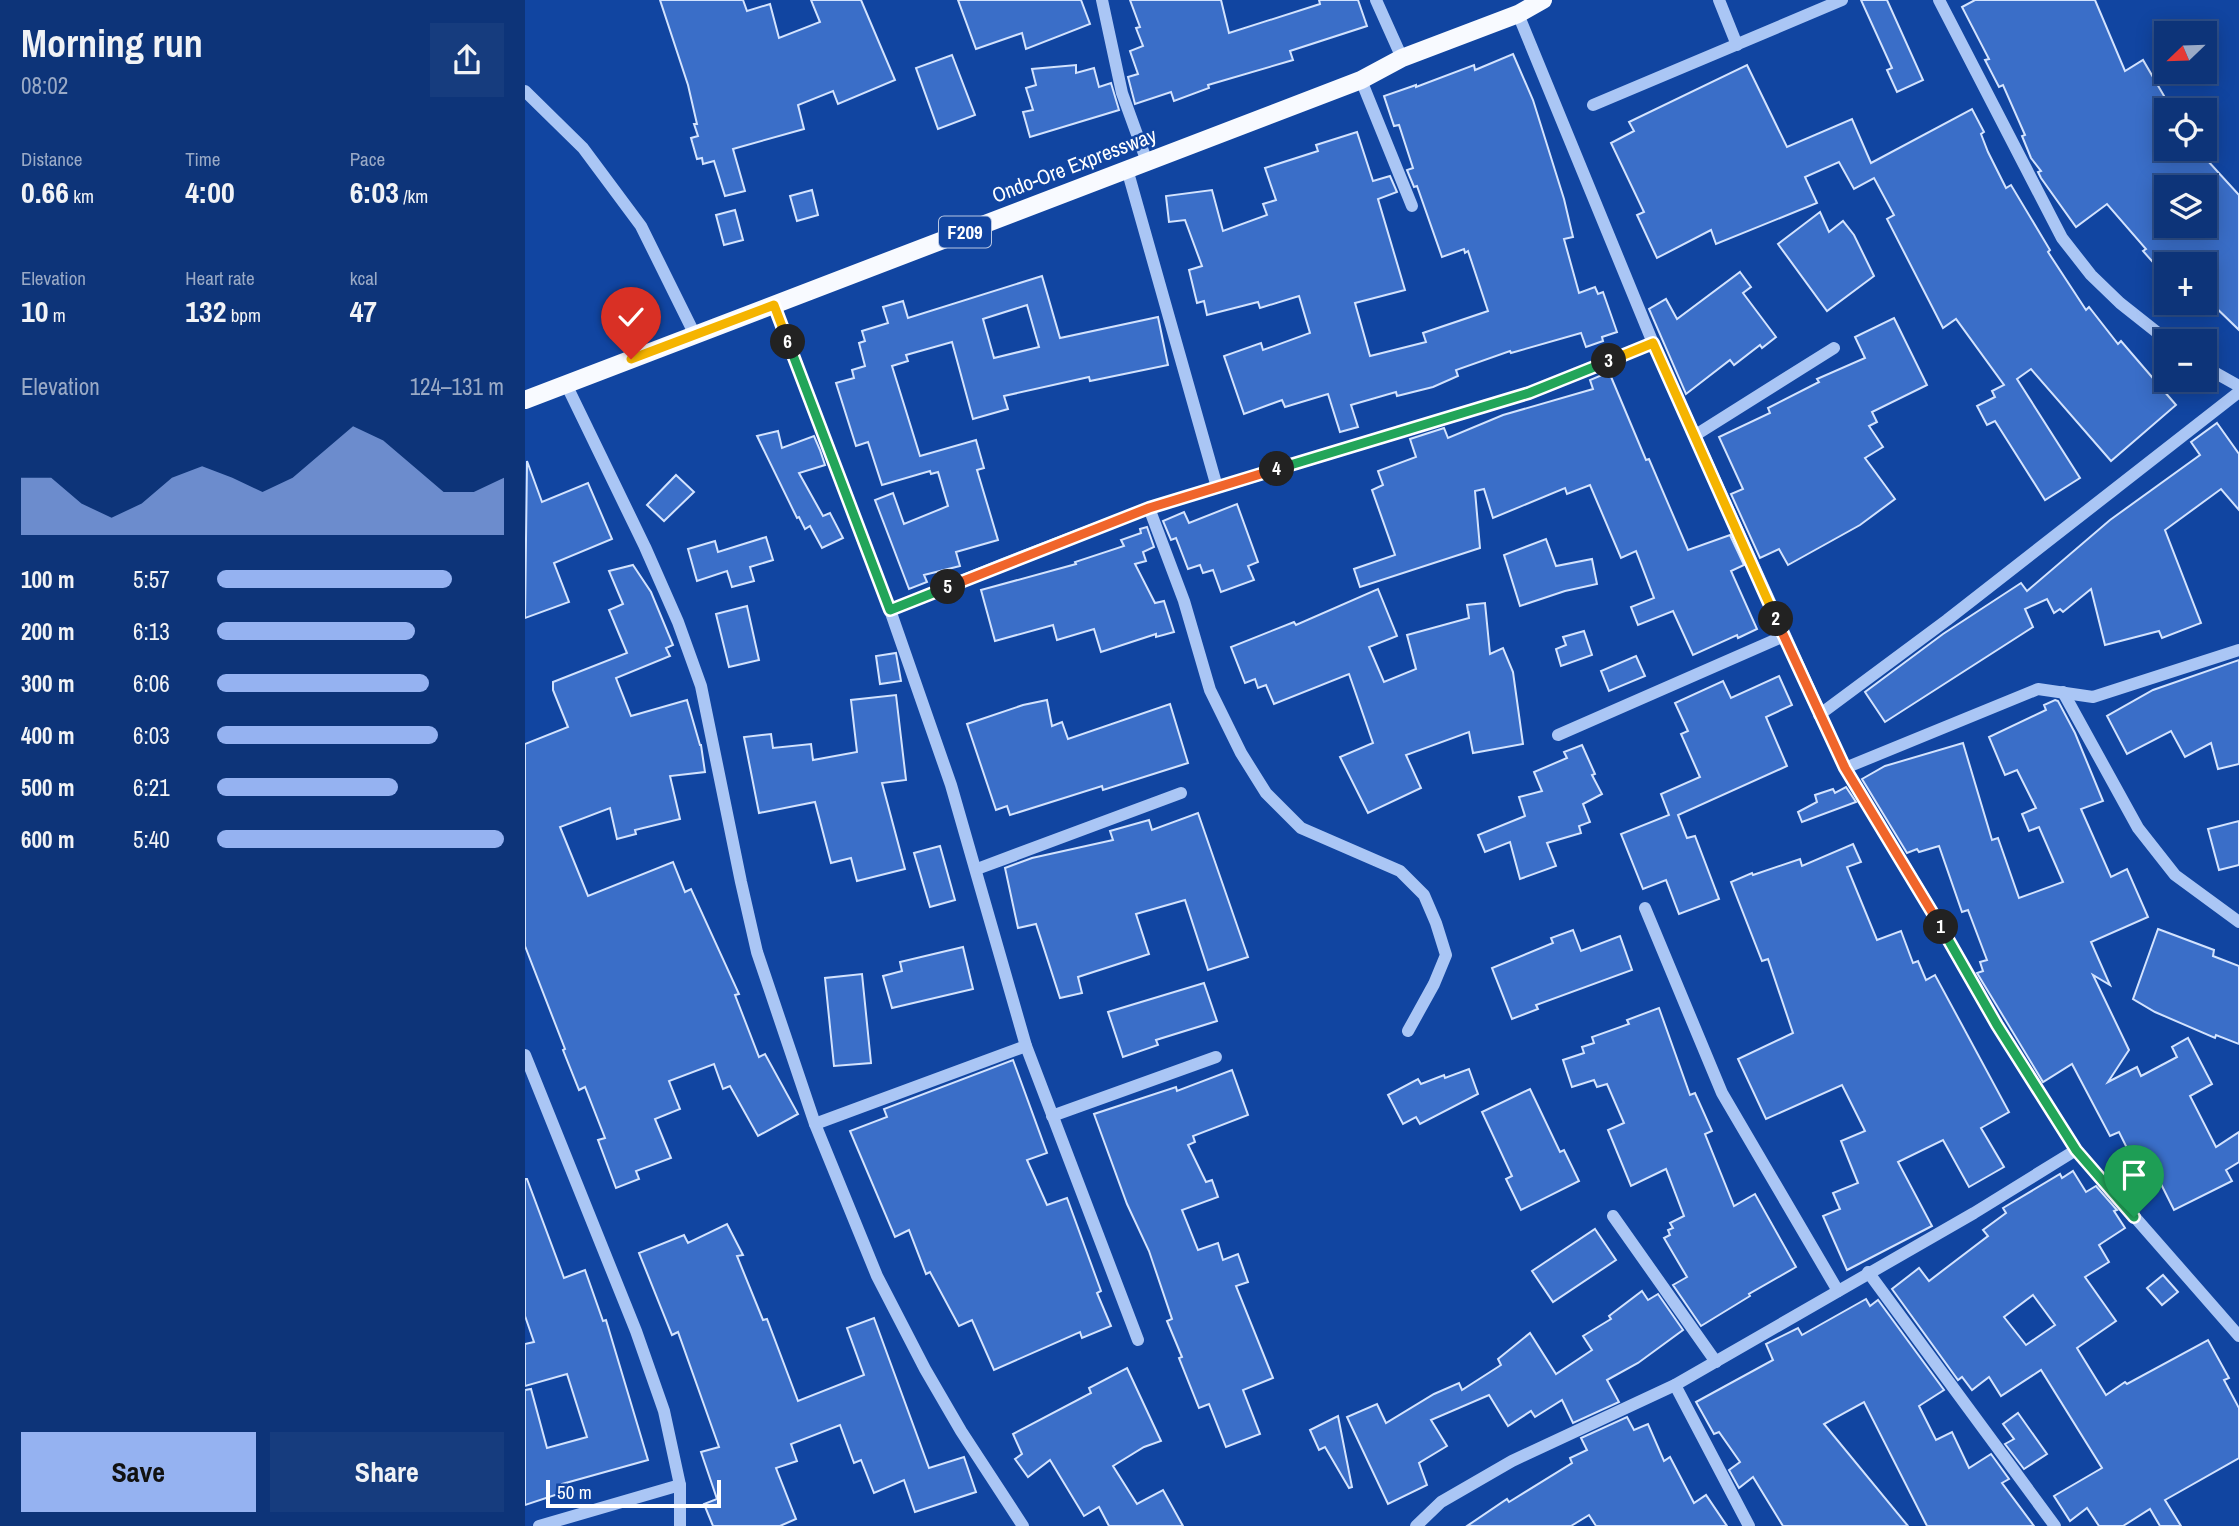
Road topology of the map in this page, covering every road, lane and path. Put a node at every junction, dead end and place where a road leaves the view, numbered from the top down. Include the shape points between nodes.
1 (1102, 0) edge
2 (1376, 0) edge
3 (1541, 0) edge
4 (1719, 0) edge
5 (1842, 0) edge
6 (1939, 0) edge
7 (1518, 14) junction
8 (1737, 45) junction
9 (1402, 58) junction
10 (1361, 80) junction
11 (525, 91) edge
12 (1594, 105) dead end
13 (1147, 162) junction
14 (1127, 169) junction
15 (1412, 206) dead end
16 (774, 305) junction
17 (2154, 330) edge
18 (695, 335) junction
19 (1653, 343) junction
20 (1834, 348) dead end
21 (2217, 374) edge
22 (566, 384) junction
23 (2239, 386) edge
24 (2239, 392) edge
25 (525, 400) edge
26 (1694, 436) junction
27 (1217, 487) junction
28 (1149, 508) junction
29 (890, 610) junction
30 (1784, 636) junction
31 (2239, 650) edge
32 (2063, 692) junction
33 (1819, 715) junction
34 (1558, 735) dead end
35 (1845, 768) junction
36 (1181, 793) dead end
37 (977, 869) junction
38 (1645, 908) dead end
39 (2239, 922) edge
40 (1408, 1031) dead end
41 (1026, 1045) junction
42 (525, 1055) edge
43 (1216, 1057) dead end
44 (1052, 1116) junction
45 (815, 1124) junction
46 (2076, 1150) junction
47 (1612, 1216) dead end
48 (1868, 1272) junction
49 (1838, 1291) junction
50 (2239, 1336) edge
51 (1138, 1340) dead end
52 (1716, 1362) junction
53 (1675, 1385) junction
54 (680, 1485) junction
55 (539, 1526) edge
56 (680, 1526) edge
57 (1023, 1526) edge
58 (1416, 1526) edge
59 (1749, 1526) edge
60 (2055, 1526) edge

1 - 13 street via 1122,93
2 - 9 street
3 - 7 main road, F209
4 - 8 street
5 - 8 street
6 - 17 street via 2062,238 2120,303
7 - 9 main road, F209
7 - 19 street
8 - 12 street
9 - 10 main road, Ondo-Ore Expressway / F209
10 - 13 main road, Ondo-Ore Expressway / F209
10 - 15 street
11 - 18 street via 583,148 641,226
13 - 14 main road, Ondo-Ore Expressway / F209
14 - 16 main road, Ondo-Ore Expressway / F209
14 - 27 street
16 - 18 main road, Ondo-Ore Expressway / F209
16 - 29 street
18 - 22 main road, Ondo-Ore Expressway / F209
19 - 26 street
19 - 27 street via 1529,393
20 - 26 street
21 - 23 street
22 - 25 main road, Ondo-Ore Expressway / F209
22 - 45 street via 645,547 701,686 757,952
24 - 33 street
26 - 30 street
27 - 28 street
28 - 29 street
28 - 40 street via 1184,601 1210,690 1266,793 1301,828 1400,871 1424,895 1446,955
29 - 37 street
30 - 33 street
30 - 34 street
31 - 32 street via 2093,697
32 - 35 street via 2038,689
32 - 39 street via 2138,828 2175,875
33 - 35 street
35 - 46 street
36 - 37 street
37 - 41 street
38 - 49 street via 1722,1093
41 - 44 street
41 - 45 street
42 - 54 street via 636,1331 664,1411
43 - 44 street
44 - 51 street
45 - 57 street via 877,1276 925,1369
46 - 48 street
46 - 50 street
47 - 52 street
48 - 49 street
48 - 60 street
49 - 52 street
52 - 53 street
53 - 58 street via 1512,1461 1441,1502
53 - 59 street
54 - 55 street
54 - 56 street

